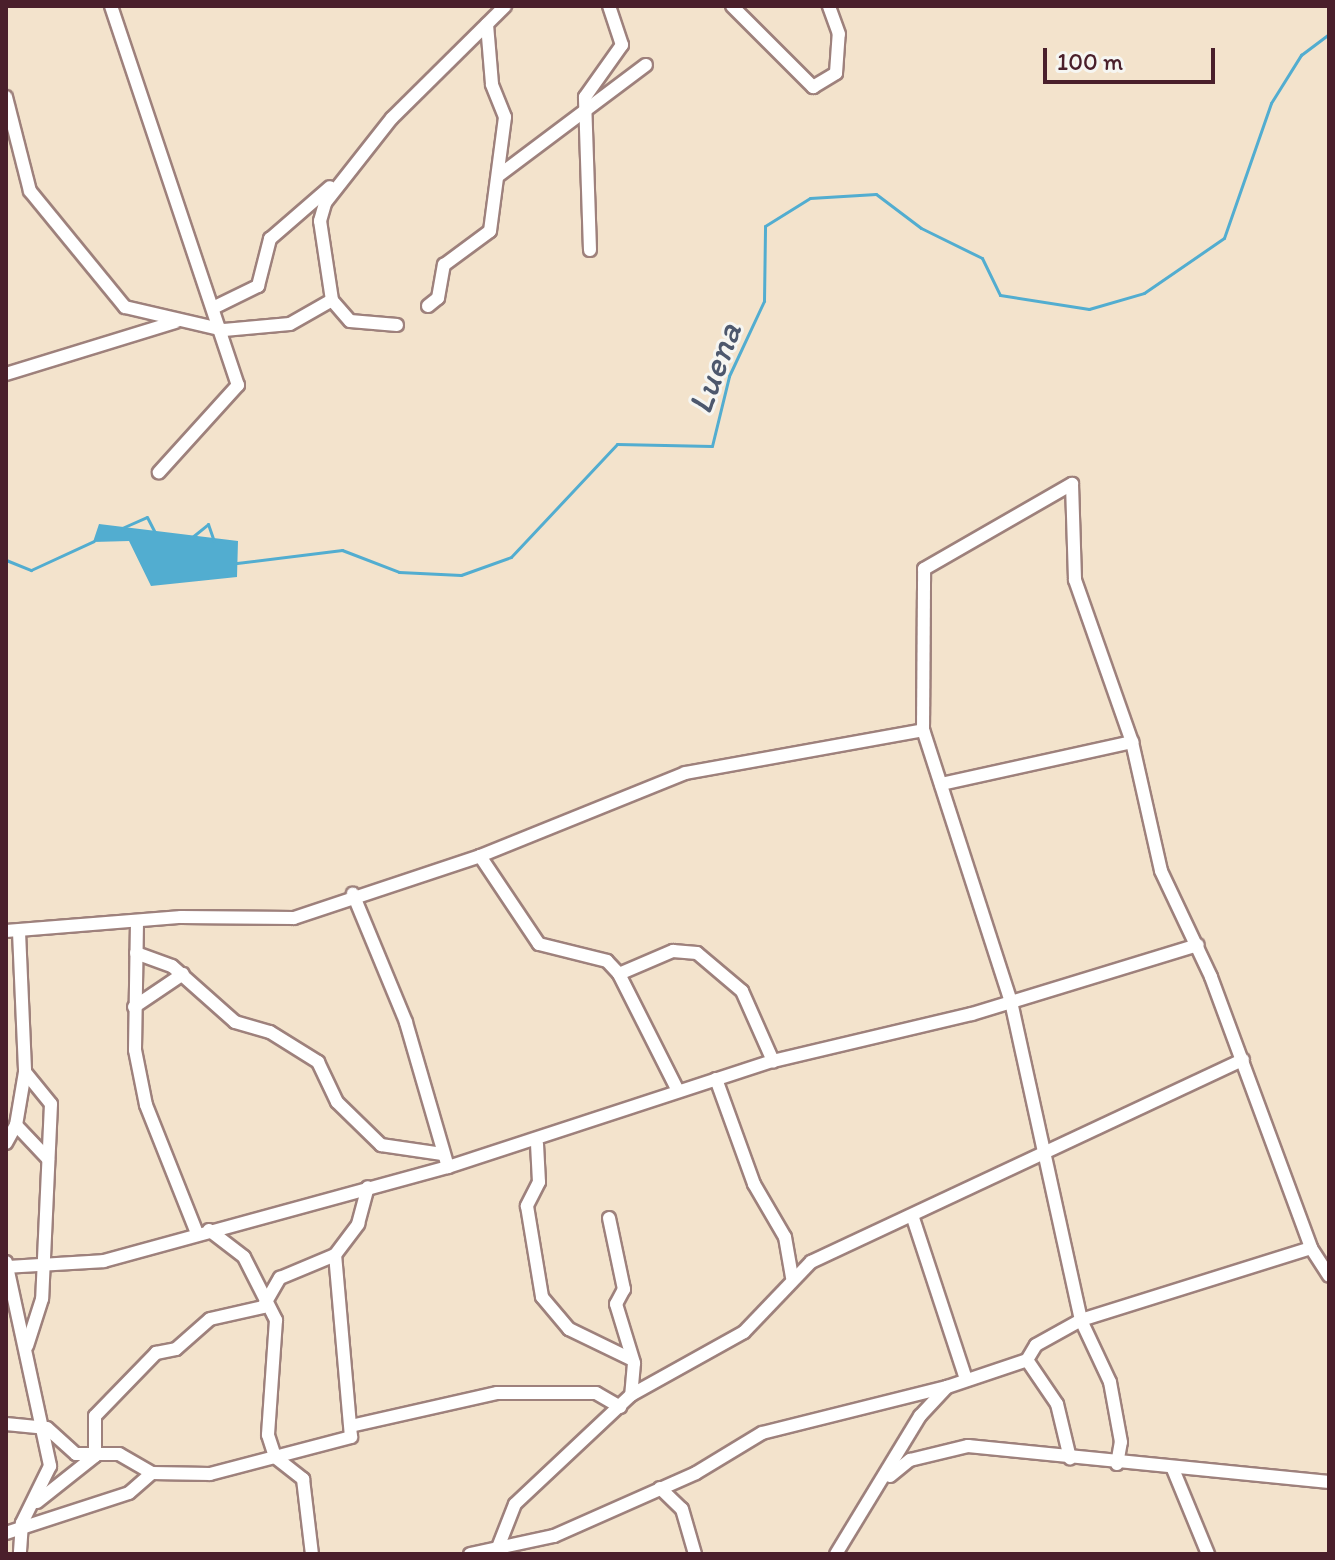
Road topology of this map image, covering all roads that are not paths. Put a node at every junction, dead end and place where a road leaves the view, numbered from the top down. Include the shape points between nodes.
1 (111, 6) edge
2 (505, 6) edge
3 (609, 6) edge
4 (732, 6) edge
5 (829, 6) edge
6 (487, 24) junction
7 (646, 65) dead end
8 (6, 97) edge
9 (584, 105) junction
10 (498, 176) junction
11 (335, 183) junction
12 (590, 250) dead end
13 (332, 300) junction
14 (428, 306) dead end
15 (215, 307) junction
16 (180, 321) junction
17 (397, 325) dead end
18 (224, 330) junction
19 (6, 374) edge
20 (159, 472) dead end
21 (923, 730) junction
22 (1132, 742) junction
23 (941, 784) junction
24 (480, 856) junction
25 (353, 894) junction
26 (137, 922) junction
27 (12, 931) edge
28 (1198, 945) junction
29 (136, 953) junction
30 (183, 974) junction
31 (619, 974) junction
32 (1011, 1002) junction
33 (134, 1007) junction
34 (1243, 1060) junction
35 (773, 1061) junction
36 (25, 1072) junction
37 (716, 1079) junction
38 (678, 1091) junction
39 (11, 1125) edge
40 (6, 1143) edge
41 (537, 1144) junction
42 (442, 1154) junction
43 (1041, 1154) junction
44 (48, 1159) junction
45 (448, 1167) junction
46 (368, 1187) junction
47 (609, 1218) dead end
48 (913, 1218) junction
49 (203, 1232) junction
50 (1311, 1248) junction
51 (335, 1255) junction
52 (7, 1265) edge
53 (45, 1266) junction
54 (1329, 1276) edge
55 (792, 1277) junction
56 (267, 1303) junction
57 (1081, 1320) junction
58 (27, 1346) junction
59 (1027, 1360) junction
60 (633, 1361) junction
61 (659, 1376) junction
62 (966, 1379) junction
63 (947, 1387) junction
64 (631, 1395) junction
65 (620, 1407) junction
66 (6, 1424) edge
67 (355, 1425) junction
68 (47, 1428) junction
69 (1121, 1442) junction
70 (95, 1456) junction
71 (275, 1457) junction
72 (1070, 1458) junction
73 (1117, 1464) junction
74 (1141, 1465) junction
75 (1173, 1469) junction
76 (152, 1473) junction
77 (890, 1476) junction
78 (1329, 1482) edge
79 (660, 1488) junction
80 (37, 1502) junction
81 (20, 1529) junction
82 (6, 1533) edge
83 (531, 1548) edge
84 (499, 1552) edge
85 (20, 1554) edge
86 (312, 1554) edge
87 (470, 1554) edge
88 (695, 1554) edge
89 (836, 1554) edge
90 (1208, 1554) edge

1 - 15 street
2 - 6 street
3 - 9 street via 622,45
4 - 5 street via 813,87 836,73 839,34
6 - 10 street via 492,84 505,117
6 - 11 street
7 - 9 street
8 - 16 street via 30,191 99,280 125,307
9 - 10 street via 517,169
9 - 12 street
10 - 14 street via 490,231 444,265 438,298
11 - 13 street via 320,221
11 - 15 street via 270,239 258,286
13 - 17 street via 350,321
13 - 18 street via 290,324
15 - 18 street
16 - 18 street
16 - 19 street
18 - 20 street via 238,385
21 - 22 street via 924,569 1072,484 1075,580
21 - 23 street
21 - 24 street via 685,773
22 - 23 street
22 - 28 street via 1161,871
23 - 32 street
24 - 25 street
24 - 31 street via 539,944 607,961
25 - 26 street via 294,918
25 - 42 street via 406,1022
26 - 27 street
26 - 29 street
27 - 36 street
28 - 32 street
28 - 34 street
29 - 30 street
29 - 33 street
30 - 33 street
30 - 42 street via 235,1022 278,1036 322,1065 337,1102 381,1145
31 - 35 street via 673,951 697,953 742,991
31 - 38 street
32 - 35 street
32 - 43 street
33 - 49 street via 146,1105
34 - 43 street
34 - 50 street
35 - 37 street
36 - 39 street
36 - 44 street via 50,1097
37 - 38 street
37 - 55 street via 754,1184 785,1237
38 - 41 street
39 - 40 street
39 - 44 street
41 - 45 street
41 - 60 street via 539,1182 527,1206 542,1297 574,1333
42 - 45 street
43 - 48 street
43 - 57 street
44 - 53 street
45 - 46 street
46 - 49 street via 305,1211
46 - 51 street via 358,1224
47 - 60 street via 624,1289 616,1304
48 - 55 street via 860,1233
48 - 62 street
49 - 53 street via 104,1261
49 - 56 street via 238,1249
50 - 54 street
50 - 57 street
51 - 56 street via 280,1278
51 - 67 street
52 - 53 street
52 - 58 street
53 - 58 street
55 - 61 street via 744,1332
56 - 70 street via 210,1319 176,1349 156,1353 95,1416
56 - 71 street via 277,1327 268,1419
57 - 59 street via 1036,1345
57 - 69 street via 1110,1382
58 - 68 street
59 - 62 street
59 - 72 street via 1057,1404
60 - 61 street
60 - 64 street
61 - 64 street
62 - 63 street
63 - 77 street via 920,1416
63 - 79 street via 762,1433
64 - 65 street
65 - 67 street via 596,1393 497,1393
65 - 84 street via 515,1504
66 - 68 street
67 - 71 street via 346,1440
68 - 70 street via 76,1454
68 - 80 street via 50,1472
69 - 73 street
69 - 74 street
70 - 76 street via 119,1454
70 - 80 street
71 - 76 street via 202,1475
71 - 86 street via 303,1479
72 - 73 street
72 - 77 street via 968,1446 910,1460
73 - 74 street
74 - 75 street
75 - 78 street
75 - 90 street
76 - 81 street via 129,1493
77 - 89 street
79 - 83 street
79 - 88 street via 682,1509
80 - 81 street
81 - 82 street
81 - 85 street
83 - 84 street
84 - 87 street

